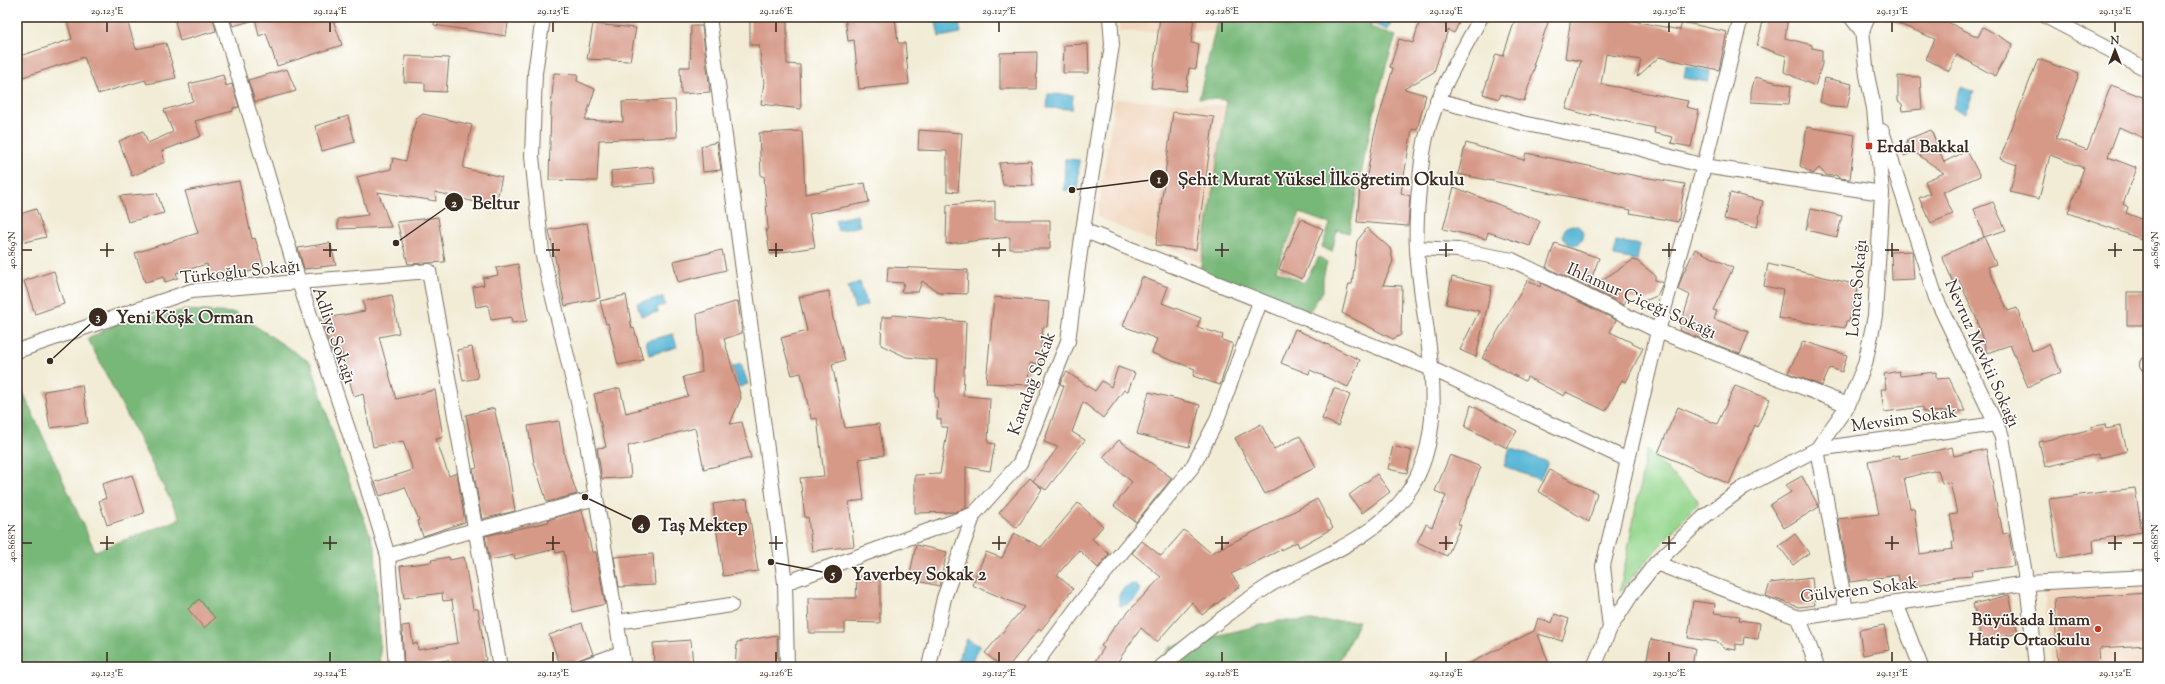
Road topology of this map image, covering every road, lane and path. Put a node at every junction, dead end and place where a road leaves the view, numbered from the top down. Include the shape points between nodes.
1 (221, 17) edge
2 (543, 17) edge
3 (709, 17) edge
4 (1110, 17) edge
5 (1480, 17) edge
6 (1741, 17) edge
7 (1851, 17) edge
8 (1868, 17) edge
9 (2047, 17) edge
10 (1862, 32) junction
11 (2148, 70) edge
12 (1437, 100) junction
13 (1874, 108) junction
14 (1704, 166) junction
15 (1882, 193) junction
16 (1082, 230) junction
17 (1417, 248) junction
18 (298, 282) junction
19 (1260, 302) junction
20 (1658, 331) junction
21 (17, 351) edge
22 (1432, 369) junction
23 (1848, 405) junction
24 (1996, 424) junction
25 (1817, 449) junction
26 (1628, 460) junction
27 (596, 498) junction
28 (974, 514) junction
29 (477, 530) junction
30 (388, 556) junction
31 (1656, 564) junction
32 (2148, 577) edge
33 (785, 583) junction
34 (2027, 584) junction
35 (1896, 603) junction
36 (731, 605) dead end
37 (1846, 610) junction
38 (1799, 618) junction
39 (617, 622) junction
40 (1610, 628) junction
41 (621, 652) junction
42 (396, 667) edge
43 (500, 667) edge
44 (582, 667) edge
45 (624, 667) edge
46 (787, 667) edge
47 (929, 667) edge
48 (1032, 667) edge
49 (1161, 667) edge
50 (1594, 667) edge
51 (1817, 667) edge
52 (1921, 667) edge
53 (2036, 667) edge

1 - 18 street, Adliye Sokağı
2 - 27 street via 535,73 532,156 542,252 585,431
3 - 33 street
4 - 16 street, Karadağ Sokak via 1112,45
5 - 12 street
6 - 14 street
7 - 10 street, Lonca Sokağı
8 - 10 street
9 - 11 street
10 - 13 street, Lonca Sokağı
12 - 14 street via 1522,124 1631,146
12 - 17 street via 1424,151
13 - 15 street, Lonca Sokağı
13 - 24 street, Nevruz Mevkii Sokağı via 1936,298
14 - 15 street
14 - 20 street
15 - 23 street, Lonca Sokağı via 1875,316 1865,364
16 - 19 street
16 - 28 street, Karadağ Sokak via 1068,341 1020,463
17 - 20 street, Ihlamur Çiçeği Sokağı via 1458,250 1512,260
17 - 22 street
18 - 21 street, Türkoğlu Sokağı via 191,291
18 - 29 street, Türkoğlu Sokağı via 429,271
18 - 30 street, Adliye Sokağı
19 - 22 street
19 - 48 street via 1216,422 1193,466 1084,597
20 - 23 street, Ihlamur Çiçeği Sokağı
20 - 26 street
22 - 26 street
22 - 49 street via 1434,405 1429,438 1418,475 1406,495 1389,515 1369,533 1269,586
23 - 25 street, Lonca Sokağı
24 - 25 street, Mevsim Sokak
24 - 34 street, Nevruz Mevkii Sokağı via 2002,437
25 - 31 street, Lonca Sokağı via 1744,487 1705,516
25 - 37 street
26 - 40 street via 1603,566
27 - 29 street
27 - 39 street
28 - 33 street
28 - 47 street, Karadağ Sokak via 944,598
29 - 30 street
29 - 43 street
30 - 42 street, Adliye Sokağı
31 - 38 street, Gülveren Sokak
31 - 40 street, Lonca Sokağı via 1634,591
32 - 34 street, Gülveren Sokak
33 - 46 street
34 - 35 street, Gülveren Sokak
34 - 53 street, Nevruz Mevkii Sokağı
35 - 37 street, Gülveren Sokak
35 - 52 street
36 - 39 street
37 - 38 street, Gülveren Sokak
38 - 51 street
39 - 41 street
40 - 50 street, Lonca Sokağı
41 - 44 street
41 - 45 street

